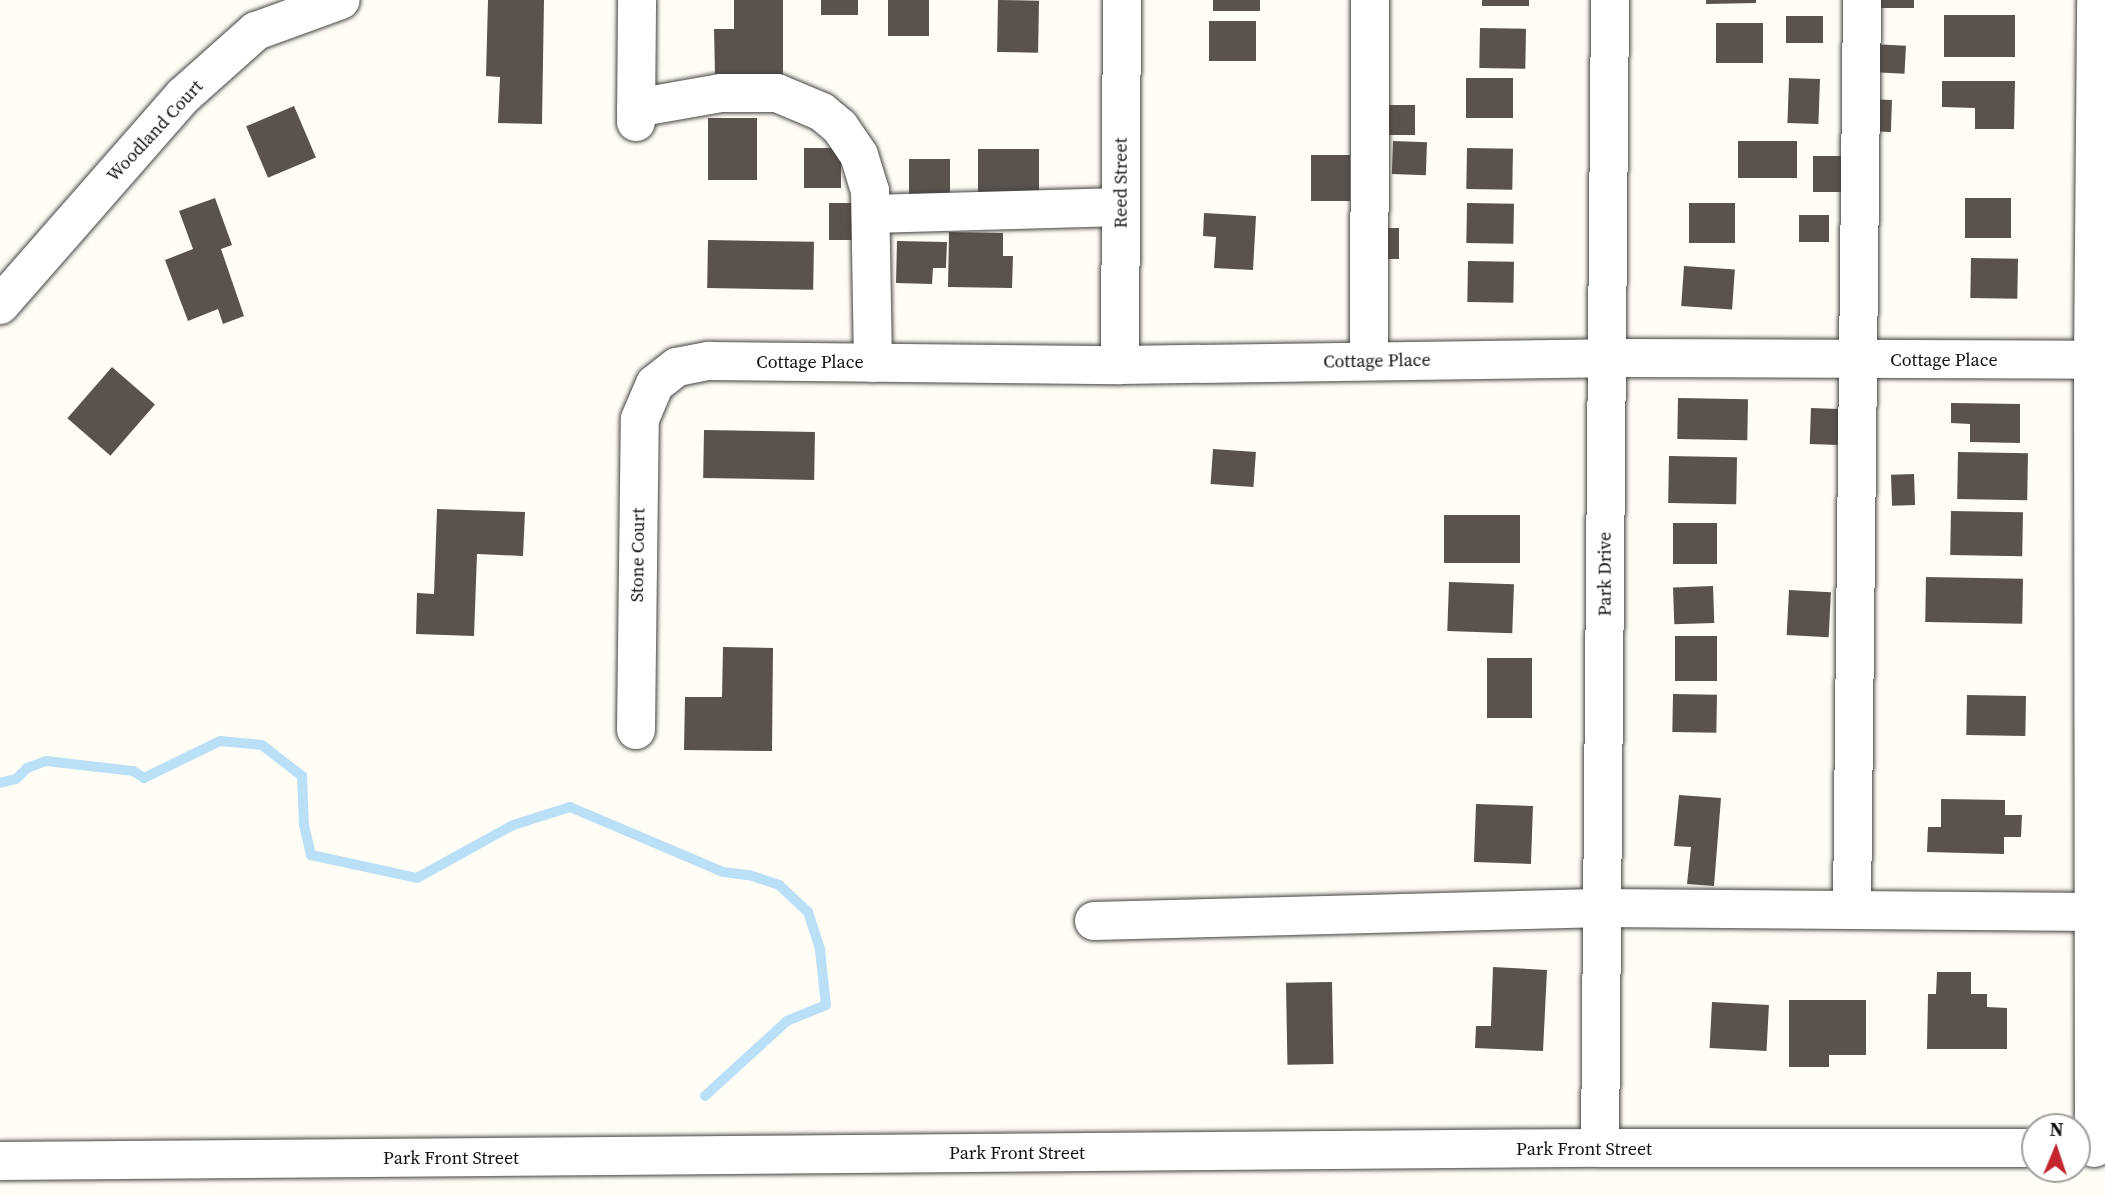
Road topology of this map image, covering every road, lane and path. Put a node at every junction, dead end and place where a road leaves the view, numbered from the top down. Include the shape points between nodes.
1 (341, 0) edge
2 (637, 0) edge
3 (1122, 0) edge
4 (1370, 0) edge
5 (1610, 0) edge
6 (1862, 0) edge
7 (2096, 0) edge
8 (1121, 207) junction
9 (872, 214) junction
10 (0, 305) edge
11 (1607, 358) junction
12 (1858, 359) junction
13 (2099, 360) edge
14 (1369, 361) junction
15 (873, 363) junction
16 (1120, 365) junction
17 (655, 384) joint
18 (636, 730) dead end
19 (1602, 908) junction
20 (1852, 908) junction
21 (2099, 912) edge
22 (1094, 921) dead end
23 (1600, 1148) junction
24 (2021, 1148) edge
25 (2092, 1148) edge
26 (0, 1161) edge

1 - 10 street, Woodland Court via 256,32 183,96
2 - 9 street via 636,115 721,93 777,93 798,100 822,112 850,138 865,168
3 - 8 street, Reed Street
4 - 14 street
5 - 11 street, Park Drive
6 - 12 street
7 - 13 street
8 - 9 street
8 - 16 street, Reed Street
9 - 15 street
11 - 12 street, Cottage Place
11 - 14 street, Cottage Place
11 - 19 street, Park Drive
12 - 13 street, Cottage Place
12 - 20 street
13 - 21 street
14 - 16 street, Cottage Place
15 - 16 street, Cottage Place
15 - 17 street, Cottage Place via 709,361 677,368
17 - 18 street, Stone Court via 640,419
19 - 20 street
19 - 22 street
19 - 23 street, Park Drive
20 - 21 street
21 - 25 street
23 - 24 street, Park Front Street
23 - 26 street, Park Front Street

